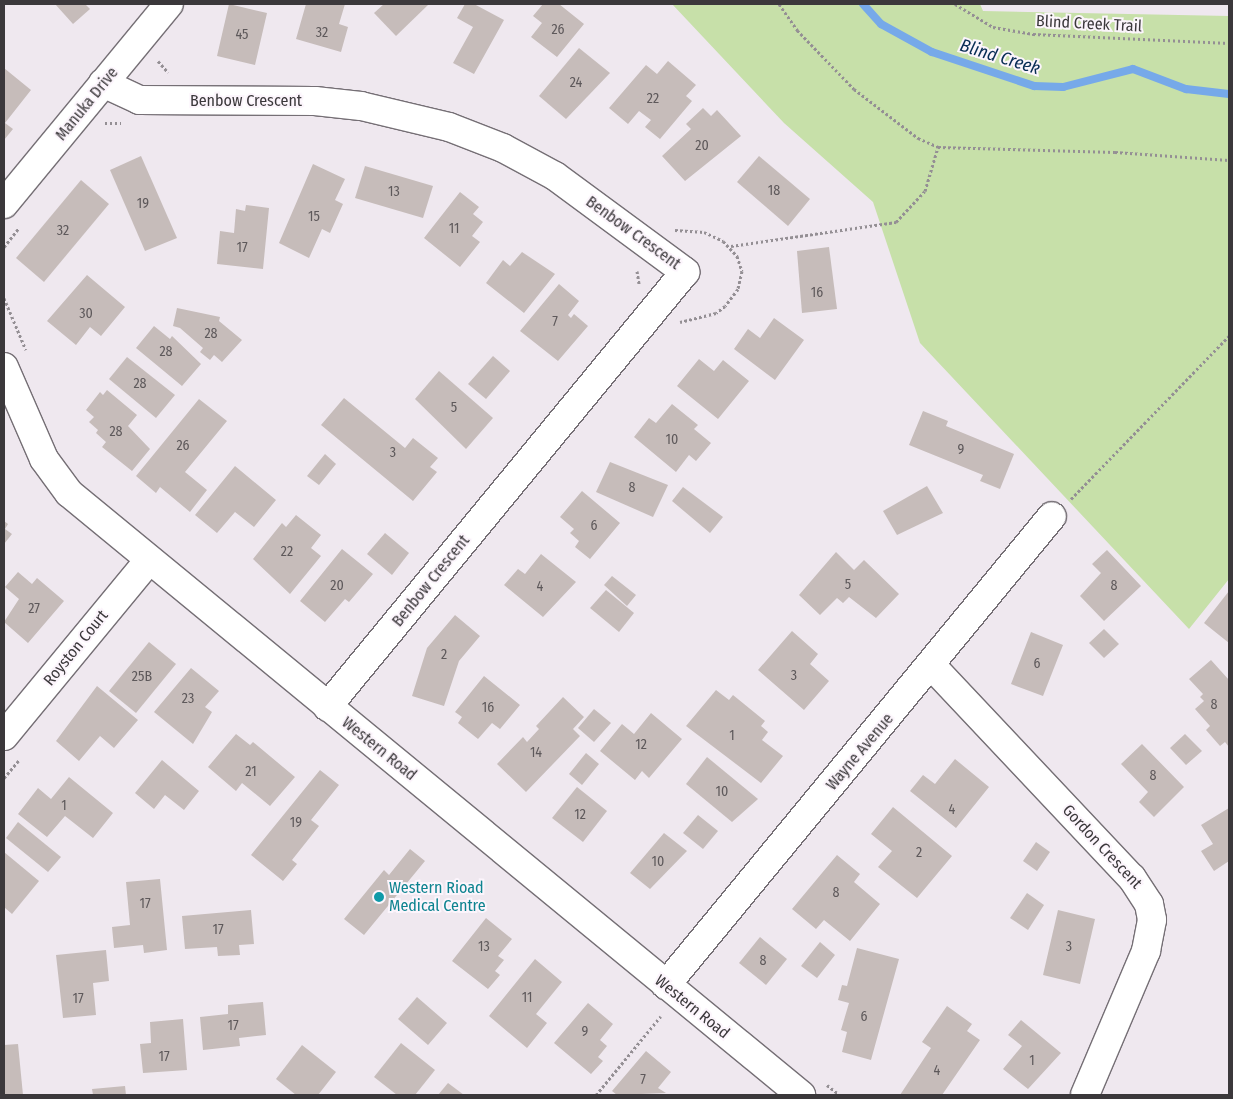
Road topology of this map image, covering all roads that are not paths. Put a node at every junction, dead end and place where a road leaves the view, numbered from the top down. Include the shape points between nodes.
1 (169, 4) edge
2 (103, 83) junction
3 (4, 204) edge
4 (4, 367) edge
5 (1052, 516) road end
6 (149, 560) junction
7 (931, 666) junction
8 (327, 707) junction
9 (4, 736) edge
10 (666, 985) junction
11 (801, 1095) edge
12 (1085, 1095) edge

1 - 2 street, Manuka Drive
2 - 3 street, Manuka Drive
2 - 8 street, Benbow Crescent via 139,100 315,100 388,112 449,127 503,148 555,176 685,272
4 - 6 street, Western Road via 44,459 58,483
5 - 7 street, Wayne Avenue
6 - 8 street, Western Road
6 - 9 street, Royston Court
7 - 10 street, Wayne Avenue
7 - 12 street, Gordon Crescent via 1132,878 1150,904 1152,920 1146,951
8 - 10 street, Western Road
10 - 11 street, Western Road

